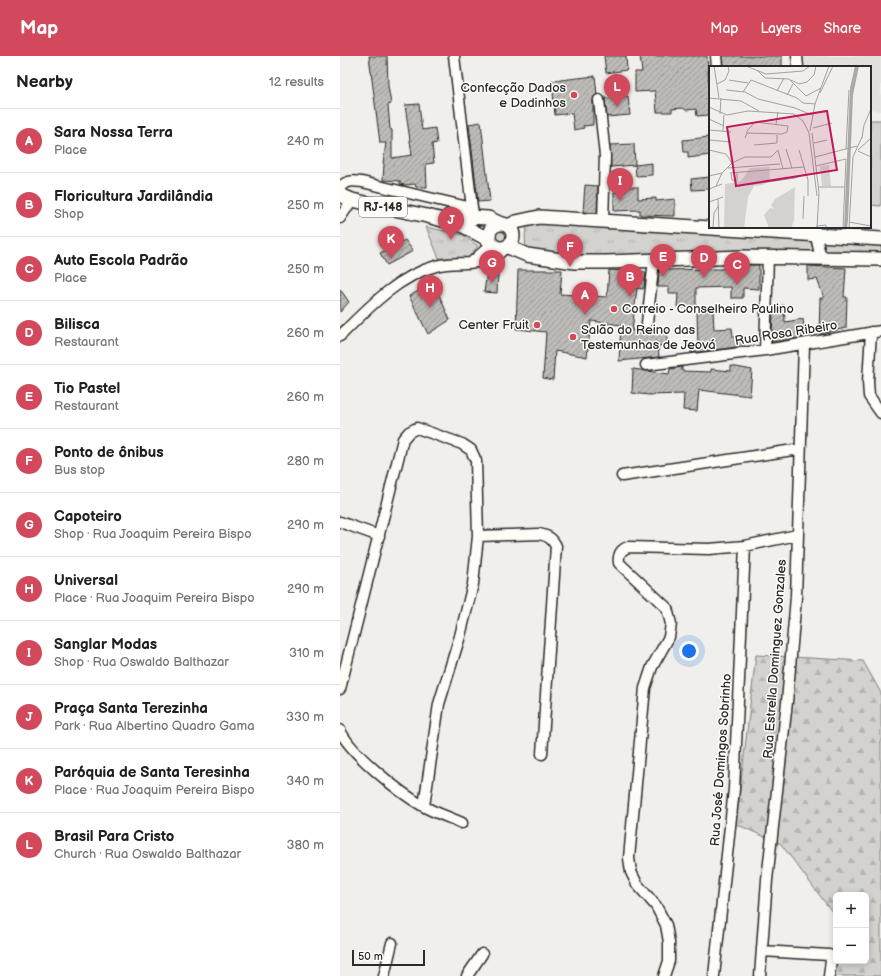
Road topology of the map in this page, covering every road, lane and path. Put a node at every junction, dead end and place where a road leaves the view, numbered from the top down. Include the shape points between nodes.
1 (454, 56) edge
2 (716, 56) edge
3 (797, 56) edge
4 (717, 66) edge
5 (798, 66) edge
6 (599, 100) dead end
7 (340, 187) edge
8 (346, 197) edge
9 (473, 212) junction
10 (427, 216) junction
11 (340, 218) edge
12 (531, 218) junction
13 (603, 222) junction
14 (505, 225) junction
15 (709, 227) edge
16 (731, 228) edge
17 (760, 229) edge
18 (814, 231) edge
19 (881, 239) edge
20 (491, 242) junction
21 (507, 247) junction
22 (526, 255) junction
23 (768, 257) junction
24 (821, 259) junction
25 (881, 259) edge
26 (654, 260) junction
27 (472, 262) junction
28 (648, 323) dead end
29 (876, 331) edge
30 (340, 336) edge
31 (804, 344) junction
32 (765, 350) junction
33 (646, 365) dead end
34 (881, 413) edge
35 (800, 449) junction
36 (622, 476) dead end
37 (340, 522) edge
38 (797, 534) junction
39 (379, 536) junction
40 (478, 536) junction
41 (745, 546) junction
42 (340, 689) edge
43 (340, 730) edge
44 (542, 754) dead end
45 (424, 806) junction
46 (462, 823) dead end
47 (392, 943) dead end
48 (762, 951) junction
49 (482, 954) dead end
50 (384, 976) edge
51 (467, 976) edge
52 (666, 976) edge
53 (714, 976) edge
54 (760, 976) edge
55 (829, 976) edge

1 - 9 street
2 - 4 street
3 - 5 street
6 - 13 street via 605,163
7 - 9 street via 350,180 362,182
8 - 10 main road, RJ-148
8 - 11 street
9 - 10 main road
9 - 14 main road
10 - 20 main road, RJ-148 via 462,226
12 - 13 main road
12 - 14 main road
12 - 22 main road via 525,224 521,236
13 - 15 main road
14 - 20 main road via 491,229
14 - 21 main road via 514,237
16 - 17 main road
17 - 18 main road
18 - 19 main road
18 - 24 street
20 - 21 main road via 500,249
20 - 27 street
21 - 22 main road
21 - 27 street via 492,258
22 - 26 main road via 575,262
23 - 24 main road
23 - 26 main road
23 - 32 street
24 - 25 main road
26 - 28 street
27 - 30 street via 437,266 397,285
29 - 31 street, Rua Rosa Ribeiro
29 - 34 street via 868,382 869,396
31 - 32 street, Rua Rosa Ribeiro
31 - 35 street, Rua Estrella Dominguez Gonzales
32 - 33 street, Rua Rosa Ribeiro
35 - 36 street
35 - 38 street, Rua Estrella Dominguez Gonzales
37 - 39 street
38 - 41 street
38 - 48 street, Rua Estrella Dominguez Gonzales via 796,597
39 - 40 street via 403,439 417,428 462,444 471,450 476,461
39 - 42 street
40 - 44 street via 547,535 553,539 556,546
40 - 45 street via 473,584 439,704
41 - 52 street via 709,549 628,547 620,553 619,563 667,608 671,624 669,637 652,667 645,688 629,858 631,872 637,884 656,906 666,925 669,942
41 - 53 street, Rua José Domingos Sobrinho via 734,789
43 - 45 street via 351,748 408,797
45 - 46 street
47 - 50 street
48 - 54 street, Rua Estrella Dominguez Gonzales
48 - 55 street via 829,955
49 - 51 street

